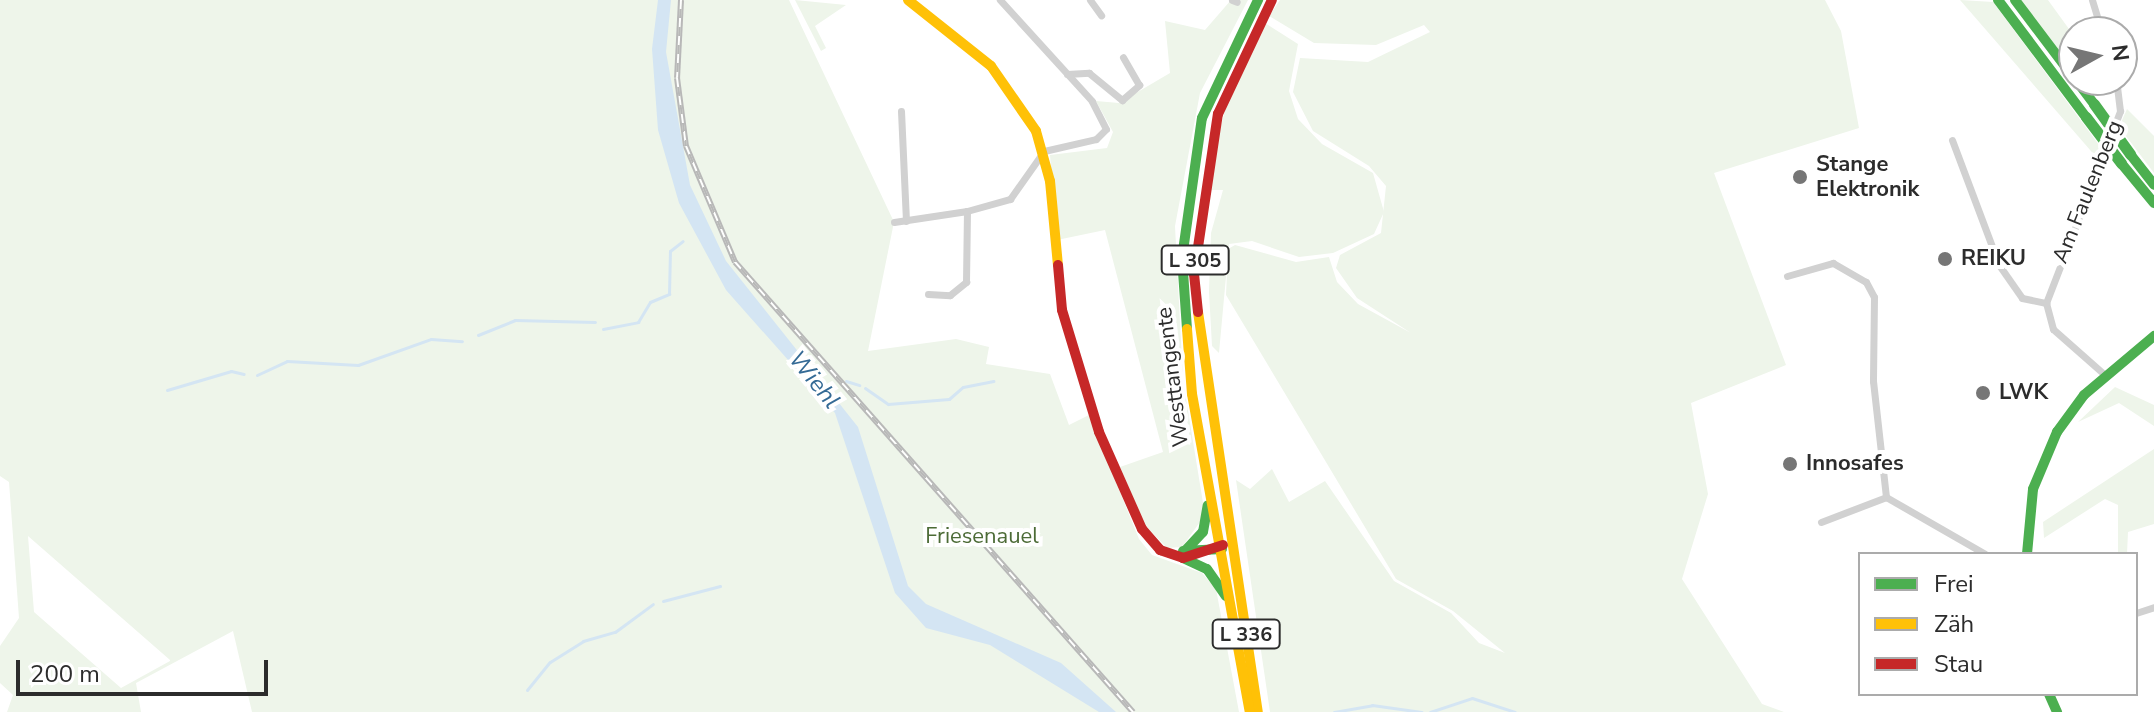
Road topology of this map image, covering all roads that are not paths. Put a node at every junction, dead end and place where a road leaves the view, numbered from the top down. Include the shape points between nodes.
1 (908, 0) edge
2 (1000, 0) edge
3 (1090, 0) edge
4 (1258, 0) edge
5 (1272, 0) edge
6 (1998, 0) edge
7 (2015, 0) edge
8 (1101, 15) dead end
9 (1123, 57) dead end
10 (2058, 57) edge
11 (1067, 74) junction
12 (2088, 96) edge
13 (2118, 96) edge
14 (901, 111) dead end
15 (1952, 140) dead end
16 (1044, 151) junction
17 (2126, 159) junction
18 (2154, 185) edge
19 (2154, 203) edge
20 (967, 211) junction
21 (906, 221) junction
22 (894, 222) dead end
23 (1787, 276) dead end
24 (928, 294) dead end
25 (2046, 303) junction
26 (2154, 336) edge
27 (2105, 375) junction
28 (1209, 493) junction
29 (1886, 497) junction
30 (1821, 522) dead end
31 (1228, 533) junction
32 (1220, 548) junction
33 (1982, 552) edge
34 (2026, 552) edge
35 (1184, 554) junction
36 (1235, 565) junction
37 (1233, 610) junction
38 (1250, 712) edge
39 (1258, 712) edge

1 - 16 main road, L 336 via 991,66
2 - 11 street
3 - 8 street
4 - 28 main road, Westtangente / L 305 via 1206,107 1184,221 1186,349
5 - 31 main road, Westtangente / L 305 via 1225,92 1197,226 1198,346
6 - 17 main road, bridge via 2086,117
7 - 10 main road
9 - 11 street via 1139,85 1122,100 1089,73
11 - 16 street via 1106,129 1096,139
12 - 17 main road, bridge
13 - 25 street, Am Faulenberg via 2120,111
14 - 21 street
15 - 25 street via 1999,265 2022,298
16 - 20 street via 1010,199
16 - 35 main road, L 336 via 1056,279 1108,449 1142,529 1169,553
17 - 18 main road
17 - 19 main road
20 - 21 street
20 - 24 street via 966,282 950,295
21 - 22 street
23 - 29 street via 1833,263 1853,270 1874,297 1873,381
25 - 27 street via 2053,329
26 - 27 main road
27 - 34 main road via 2048,448 2033,489
28 - 32 main road, Westtangente / L 305
28 - 35 main road, L 305 via 1203,532
29 - 30 street
29 - 33 street
31 - 32 main road
31 - 36 main road, Westtangente / L 305
32 - 35 main road
32 - 36 main road
32 - 37 main road, Westtangente / L 336
35 - 37 main road, L 336 via 1211,573
36 - 39 main road, Westtangente / L 336
37 - 38 main road, Westtangente / L 336

